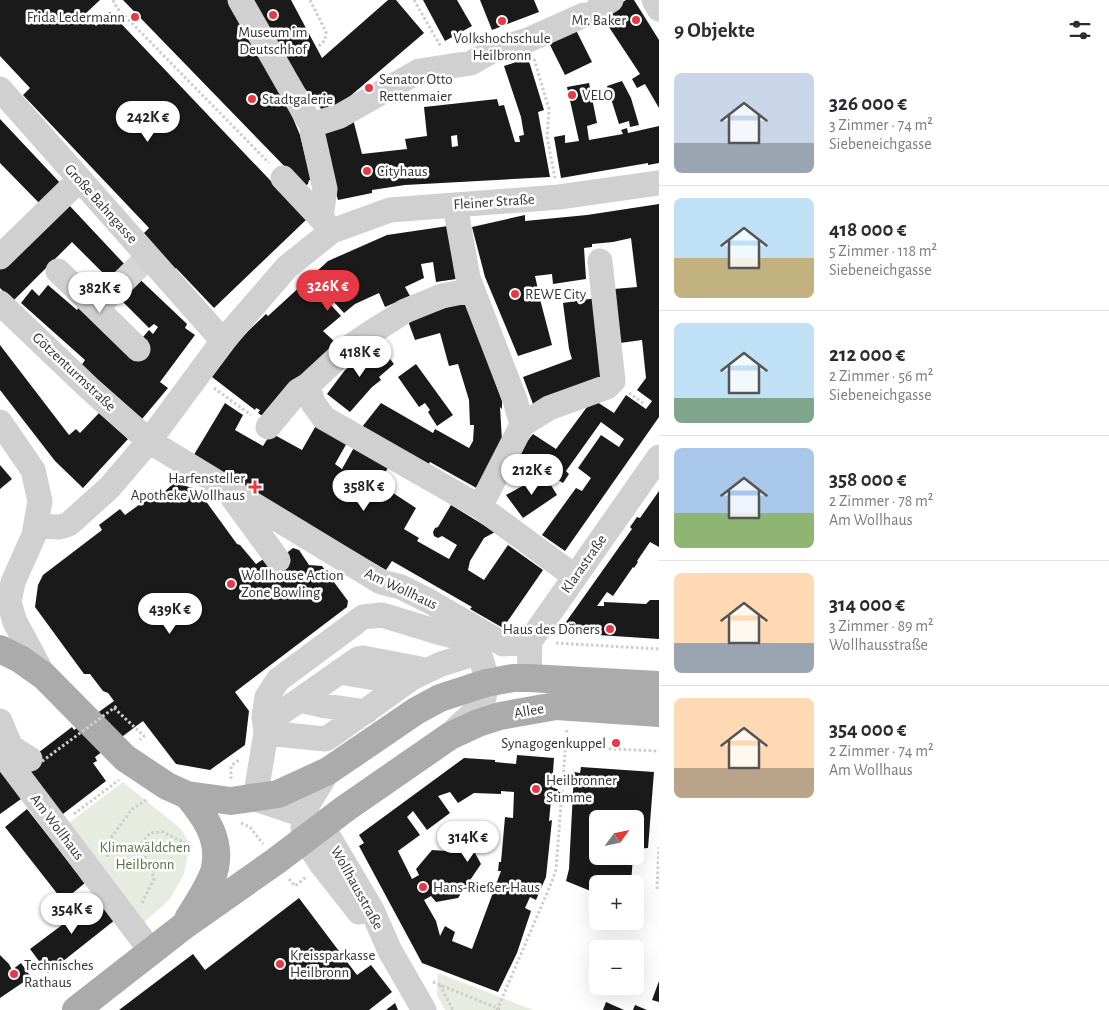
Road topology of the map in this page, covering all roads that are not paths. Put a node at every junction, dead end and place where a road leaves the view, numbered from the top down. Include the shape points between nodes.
1 (240, 0) edge
2 (654, 0) edge
3 (598, 8) edge
4 (659, 8) edge
5 (4, 101) edge
6 (310, 126) junction
7 (283, 178) road end
8 (79, 180) junction
9 (659, 183) edge
10 (455, 205) junction
11 (327, 224) junction
12 (0, 257) edge
13 (600, 261) dead end
14 (58, 271) dead end
15 (472, 290) junction
16 (0, 303) edge
17 (223, 341) junction
18 (138, 349) dead end
19 (308, 385) junction
20 (0, 422) edge
21 (522, 425) junction
22 (268, 427) road end
23 (149, 441) junction
24 (659, 457) edge
25 (225, 487) junction
26 (480, 507) junction
27 (35, 530) junction
28 (278, 560) dead end
29 (574, 576) junction
30 (0, 582) edge
31 (530, 641) junction
32 (471, 642) junction
33 (0, 649) edge
34 (426, 670) junction
35 (44, 676) junction
36 (529, 678) junction
37 (405, 683) junction
38 (486, 683) junction
39 (659, 685) edge
40 (320, 686) junction
41 (366, 712) junction
42 (659, 713) edge
43 (0, 721) edge
44 (272, 724) junction
45 (450, 736) junction
46 (0, 751) edge
47 (30, 759) dead end
48 (328, 771) junction
49 (264, 789) junction
50 (187, 795) junction
51 (310, 821) junction
52 (185, 925) junction
53 (151, 951) junction
54 (390, 951) junction
55 (76, 1010) edge
56 (424, 1010) edge

1 - 6 street
2 - 4 street
3 - 6 street via 528,40 497,49 471,63 419,71 340,116
5 - 8 street, Große Bahngasse
6 - 11 street via 325,189
7 - 11 street
8 - 12 street
8 - 17 street, Große Bahngasse
9 - 10 street, Fleiner Straße via 558,197
10 - 11 street, Fleiner Straße via 390,210
10 - 15 street
11 - 17 street, Fleiner Straße
13 - 21 street via 613,381 607,387 549,408
14 - 18 street
15 - 19 street via 442,296 405,311 348,348
15 - 21 street
16 - 23 street, Götzenturmstraße
17 - 23 street, Fleiner Straße
19 - 22 street via 298,391
19 - 26 street via 313,404 324,418
20 - 27 street via 33,470 40,501
21 - 26 street
23 - 25 street, Am Wollhaus
23 - 27 street via 110,487 69,524
24 - 29 street, Klarastraße
25 - 28 street, Am Wollhaus
25 - 31 street, Am Wollhaus via 381,582 401,586 503,644
26 - 29 street
27 - 30 street
27 - 35 street via 13,582 9,602 15,622
29 - 31 street, Klarastraße
31 - 36 street
32 - 34 street via 464,657
32 - 38 street via 483,662
32 - 44 street via 382,615 363,617 278,680 267,697 264,716
33 - 35 main road
34 - 37 street
34 - 40 street via 363,658
35 - 50 main road via 124,758
36 - 38 main road, Allee
36 - 39 main road, Allee
37 - 40 street
37 - 41 street
38 - 45 street via 486,695 479,708
38 - 48 main road via 456,692 416,711
40 - 41 street via 326,706
40 - 44 street
41 - 44 street
42 - 45 main road, Allee via 569,706 541,708 500,716
43 - 47 street via 11,747
44 - 49 street
45 - 51 main road, Allee via 346,808
46 - 53 street, Am Wollhaus
48 - 49 main road
48 - 51 street
49 - 50 main road via 232,801
49 - 51 street
50 - 52 main road via 212,832 216,849 215,869
51 - 52 main road
51 - 54 street, Wollhausstraße via 372,910
51 - 54 street, Wollhausstraße via 322,865
52 - 53 main road
53 - 55 main road
54 - 56 street, Wollhausstraße

